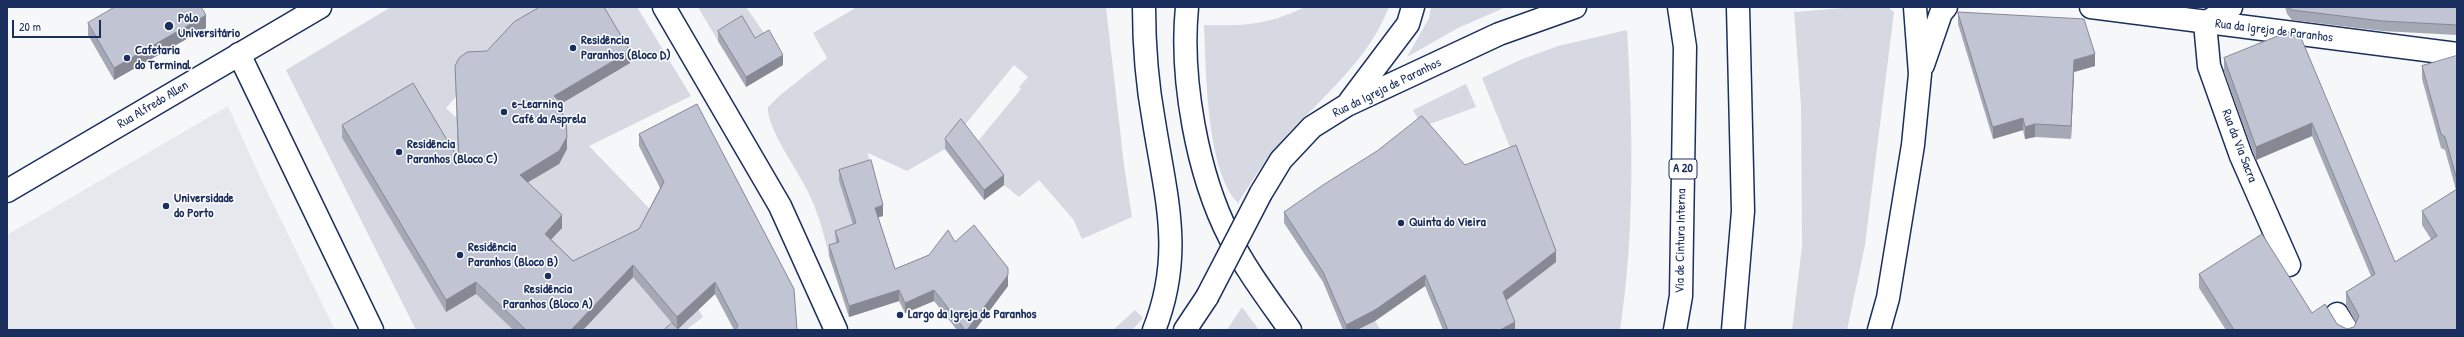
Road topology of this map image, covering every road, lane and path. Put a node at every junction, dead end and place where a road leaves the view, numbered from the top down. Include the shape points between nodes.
1 (320, 7) edge
2 (664, 7) edge
3 (1144, 7) edge
4 (1187, 7) edge
5 (1413, 7) edge
6 (1574, 7) edge
7 (1679, 7) edge
8 (1738, 7) edge
9 (1915, 7) edge
10 (1946, 7) edge
11 (2091, 7) edge
12 (2231, 7) edge
13 (2205, 23) junction
14 (239, 54) junction
15 (2457, 54) edge
16 (1920, 74) junction
17 (1347, 105) junction
18 (7, 191) edge
19 (2289, 265) dead end
20 (372, 330) edge
21 (836, 330) edge
22 (1154, 330) edge
23 (1185, 330) edge
24 (1290, 330) edge
25 (1675, 330) edge
26 (1733, 330) edge
27 (1879, 330) edge

1 - 14 main road, Rua Alfredo Allen
2 - 21 main road via 783,212
3 - 22 main road via 1148,81 1170,212 1171,240 1169,272
4 - 24 main road via 1186,46 1193,121 1213,196 1230,238
5 - 17 main road via 1408,24
6 - 17 main road, Rua da Igreja de Paranhos via 1499,34
7 - 25 main road, Via de Cintura Interna / A 20 via 1685,63 1681,296
8 - 26 main road via 1743,211
9 - 16 main road
10 - 16 main road via 1941,13
11 - 13 main road, Rua da Igreja de Paranhos
12 - 13 main road
13 - 15 main road, Rua da Igreja de Paranhos
13 - 19 main road, Rua da Via Sacra via 2209,66 2241,156
14 - 18 main road, Rua Alfredo Allen
14 - 20 main road
16 - 27 main road via 1914,146 1902,221 1888,298
17 - 23 main road, Rua da Igreja de Paranhos, bridge via 1312,127 1282,160 1261,193 1207,297

